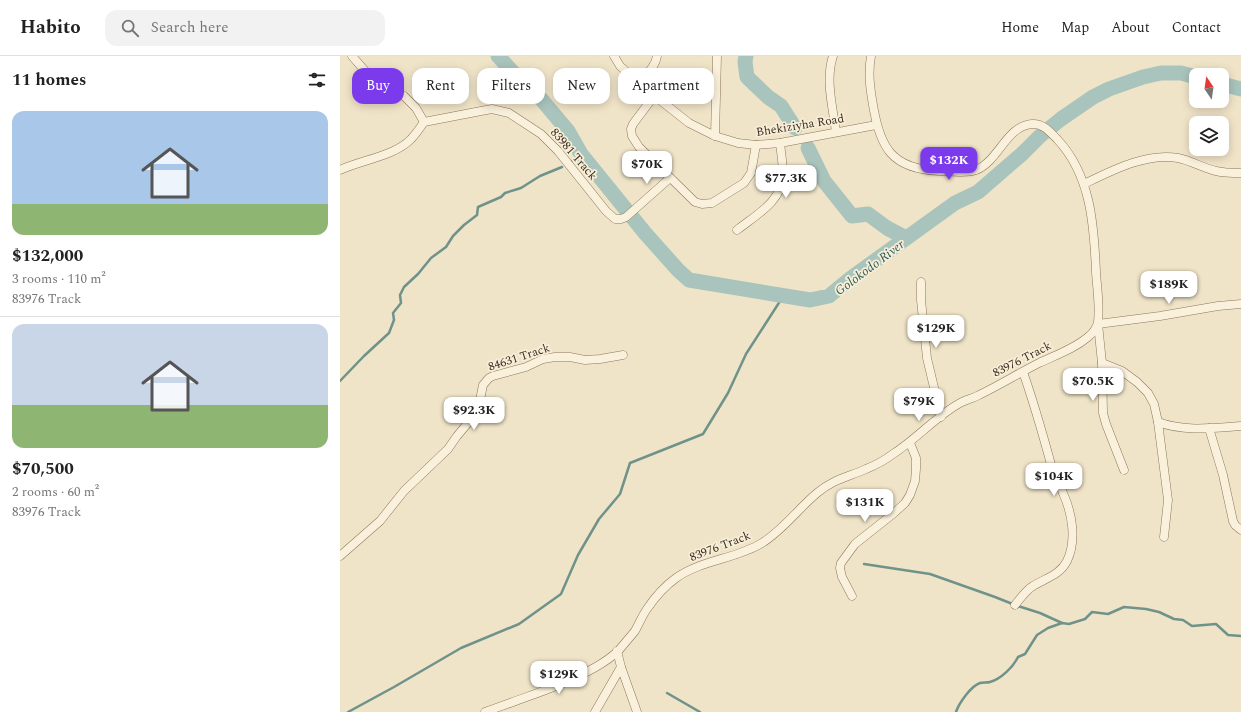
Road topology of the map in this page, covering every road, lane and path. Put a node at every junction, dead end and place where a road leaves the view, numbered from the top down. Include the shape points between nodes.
1 (352, 56) edge
2 (614, 56) edge
3 (657, 56) edge
4 (717, 56) edge
5 (833, 56) edge
6 (871, 56) edge
7 (622, 68) edge
8 (651, 68) edge
9 (648, 104) edge
10 (664, 104) edge
11 (424, 122) junction
12 (876, 125) junction
13 (836, 132) junction
14 (715, 136) junction
15 (780, 143) junction
16 (756, 145) junction
17 (340, 170) edge
18 (1241, 173) edge
19 (670, 178) junction
20 (1084, 184) junction
21 (737, 230) dead end
22 (921, 282) dead end
23 (1241, 304) edge
24 (1098, 324) junction
25 (623, 355) dead end
26 (1102, 362) junction
27 (1022, 372) junction
28 (941, 417) junction
29 (1158, 422) junction
30 (1241, 426) edge
31 (1209, 428) junction
32 (910, 442) junction
33 (1124, 470) dead end
34 (1241, 530) edge
35 (1164, 537) dead end
36 (340, 556) edge
37 (852, 596) dead end
38 (1015, 605) dead end
39 (618, 651) junction
40 (621, 668) junction
41 (485, 712) edge
42 (595, 712) edge
43 (637, 712) edge

1 - 11 street via 366,72 404,96 416,108
2 - 7 street, Bhekiziyha Road
3 - 8 street
4 - 14 street
5 - 13 street via 830,88
6 - 12 street via 869,84
9 - 19 street via 633,124 632,136 639,147
10 - 14 street, Bhekiziyha Road via 688,123
11 - 17 street via 411,140 402,146
11 - 19 street, 83981 Track via 487,110 509,112 541,134 558,151 609,215 615,219 626,217
12 - 13 street, Bhekiziyha Road
12 - 20 street via 886,147 902,162 918,168 967,172 984,165 1022,126 1039,124 1065,147
13 - 15 street, Bhekiziyha Road
14 - 16 street, Bhekiziyha Road
15 - 16 street, Bhekiziyha Road
15 - 21 street via 783,175 781,189 772,202
16 - 19 street via 748,179 712,203 695,202
18 - 20 street via 1218,172 1172,157 1154,158 1116,168
20 - 24 street via 1089,199 1095,250
22 - 28 street via 927,358
23 - 24 street
24 - 26 street
24 - 27 street, 83976 Track via 1090,335 1071,348
25 - 36 street, 84631 Track via 600,360 570,357 543,359 489,378 483,386 473,417 448,449 404,491 380,521
26 - 29 street via 1122,371 1148,393 1154,404
26 - 33 street via 1103,413
27 - 28 street, 83976 Track via 961,402
27 - 38 street via 1066,501 1072,530 1071,549 1066,562 1058,572 1032,586
28 - 32 street, 83976 Track
29 - 31 street via 1177,428
29 - 35 street via 1168,500
30 - 31 street
31 - 34 street via 1233,521
32 - 37 street via 916,458 915,482 910,495 894,513 855,544 841,563 842,577
32 - 39 street, 83976 Track via 869,468 829,484 765,542 703,565 665,586
39 - 40 street
39 - 41 street, 83976 Track via 575,679
40 - 42 street
40 - 43 street

